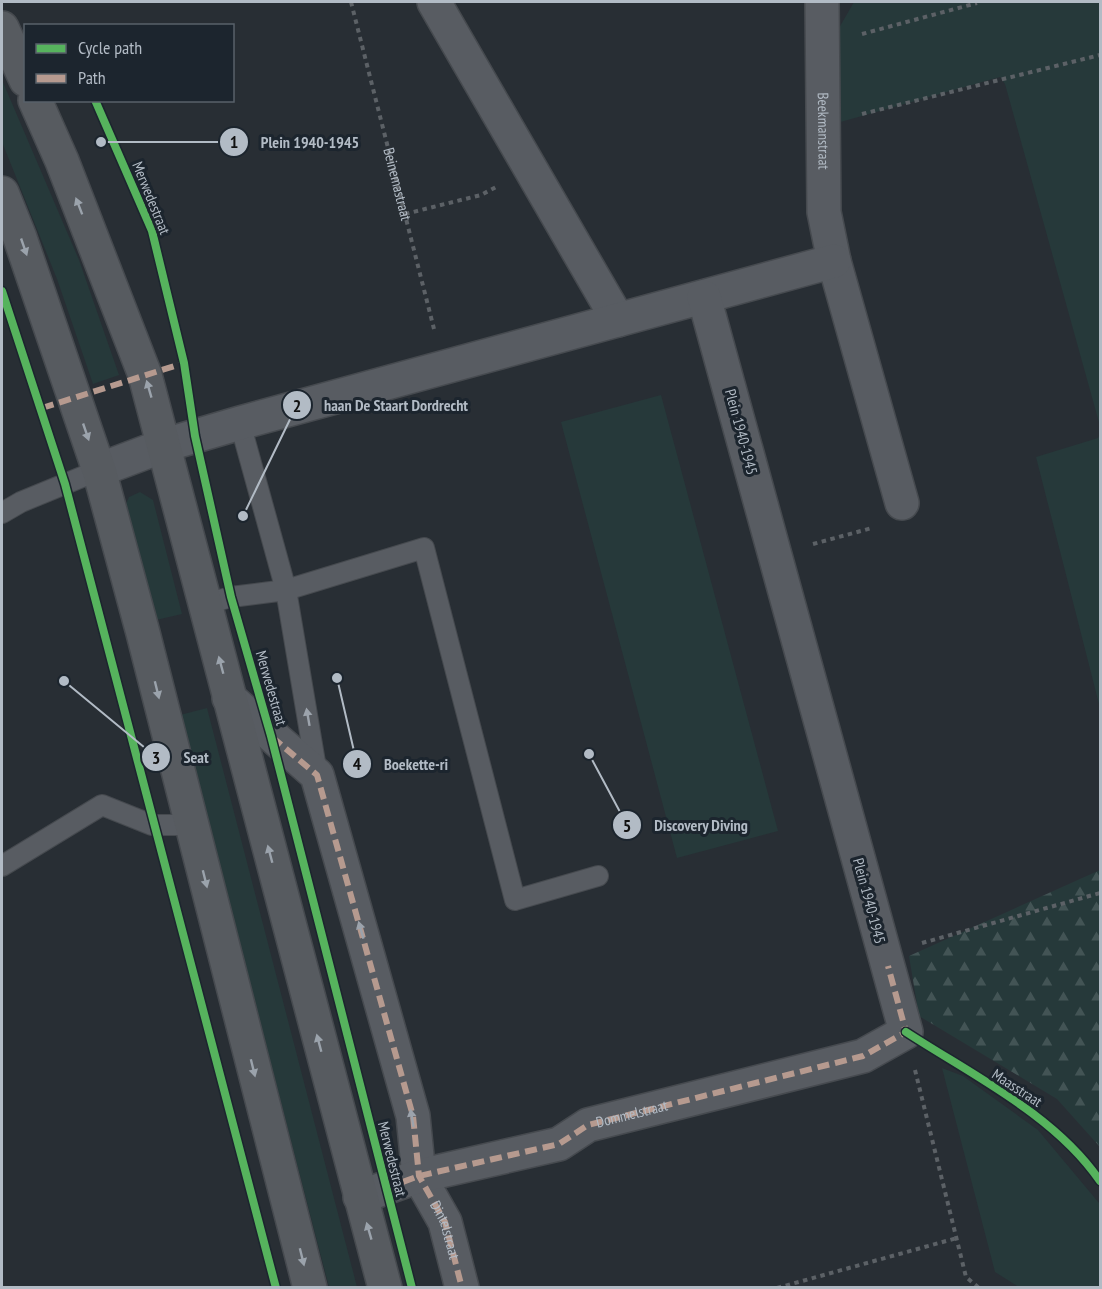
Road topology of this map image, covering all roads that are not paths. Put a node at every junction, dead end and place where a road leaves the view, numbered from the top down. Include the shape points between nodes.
1 (434, 2) edge
2 (822, 2) edge
3 (2, 28) edge
4 (24, 76) edge
5 (36, 102) edge
6 (2, 193) edge
7 (834, 261) junction
8 (705, 297) junction
9 (618, 320) junction
10 (240, 423) junction
11 (165, 445) junction
12 (99, 470) junction
13 (902, 503) road end
14 (2, 513) edge
15 (286, 590) junction
16 (205, 604) junction
17 (229, 698) junction
18 (317, 775) junction
19 (191, 825) junction
20 (2, 866) edge
21 (598, 876) dead end
22 (906, 1032) joint
23 (419, 1176) junction
24 (360, 1197) junction
25 (310, 1287) edge
26 (385, 1287) edge
27 (462, 1287) edge

1 - 9 street
2 - 7 street, Beekmanstraat via 824,212
3 - 4 main road
11 -> 5 main road via 145,375
6 -> 12 main road
7 - 8 street
7 - 13 street, Beekmanstraat
8 - 9 street
8 - 22 street, Plein 1940-1945
9 - 10 street
10 - 11 street
10 - 15 lane
11 - 12 street
11 - 16 main road
12 - 14 lane
12 -> 19 main road
15 - 16 lane
18 -> 15 lane, Merwedestraat
15 - 21 lane via 423,548 515,900
17 -> 16 main road
17 - 18 street, Merwedestraat
24 -> 17 main road
23 -> 18 street, Merwedestraat via 412,1116
19 - 20 lane via 152,825 102,805
19 -> 25 main road
22 - 23 street, Dommelstraat via 863,1056 588,1125 559,1144
23 - 24 street, Dommelstraat
23 - 27 street, Dintelstraat via 445,1222
26 -> 24 main road

